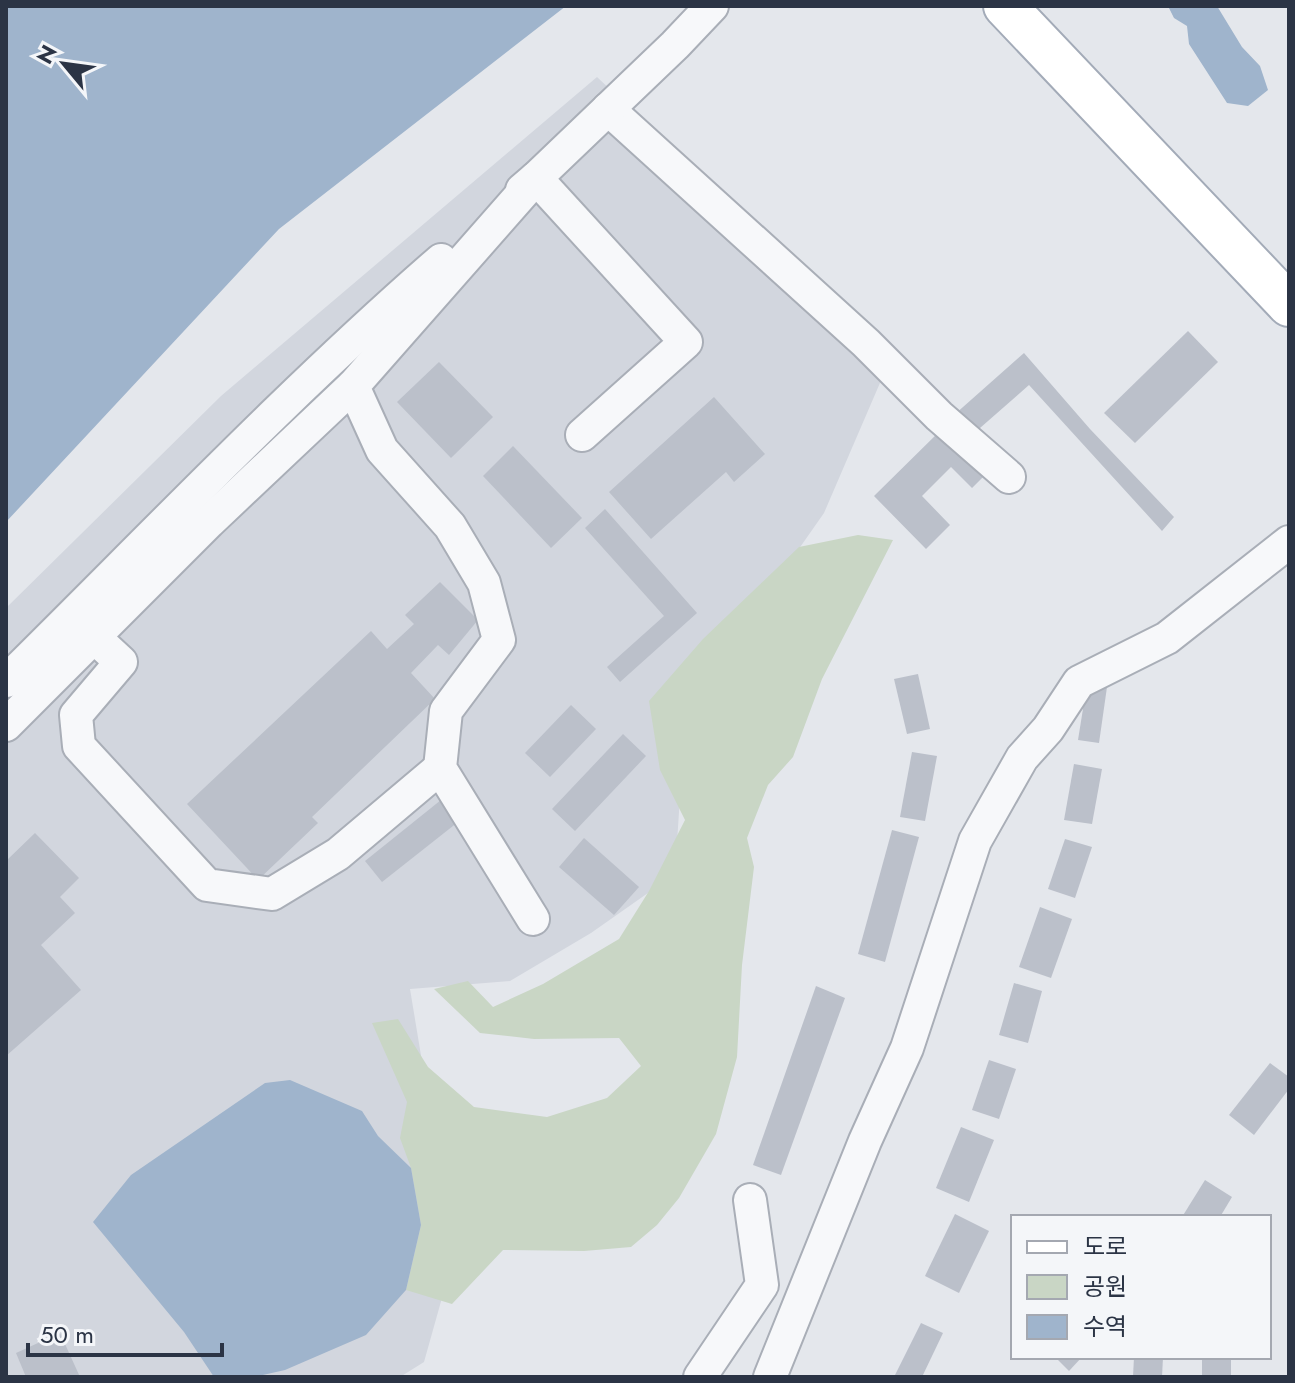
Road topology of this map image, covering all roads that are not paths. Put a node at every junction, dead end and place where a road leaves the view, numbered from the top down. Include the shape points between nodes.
1 (712, 6) edge
2 (1005, 6) edge
3 (608, 109) junction
4 (536, 178) junction
5 (1289, 305) edge
6 (353, 386) junction
7 (582, 435) dead end
8 (1009, 477) dead end
9 (1289, 542) edge
10 (94, 637) junction
11 (6, 681) edge
12 (6, 725) edge
13 (440, 768) junction
14 (533, 919) dead end
15 (750, 1200) dead end
16 (700, 1377) edge
17 (770, 1377) edge

1 - 3 street
2 - 5 main road
3 - 4 street
3 - 8 street
4 - 6 street
4 - 7 street via 686,342
4 - 11 street via 291,398
6 - 10 street
6 - 13 street via 382,450 450,526 484,583 499,640 446,711
9 - 17 street via 1167,638 1079,682 1022,758 975,841 907,1048
10 - 12 street
10 - 13 street via 121,662 76,715 79,746 207,885 272,894 338,854
13 - 14 street
15 - 16 street via 762,1285

